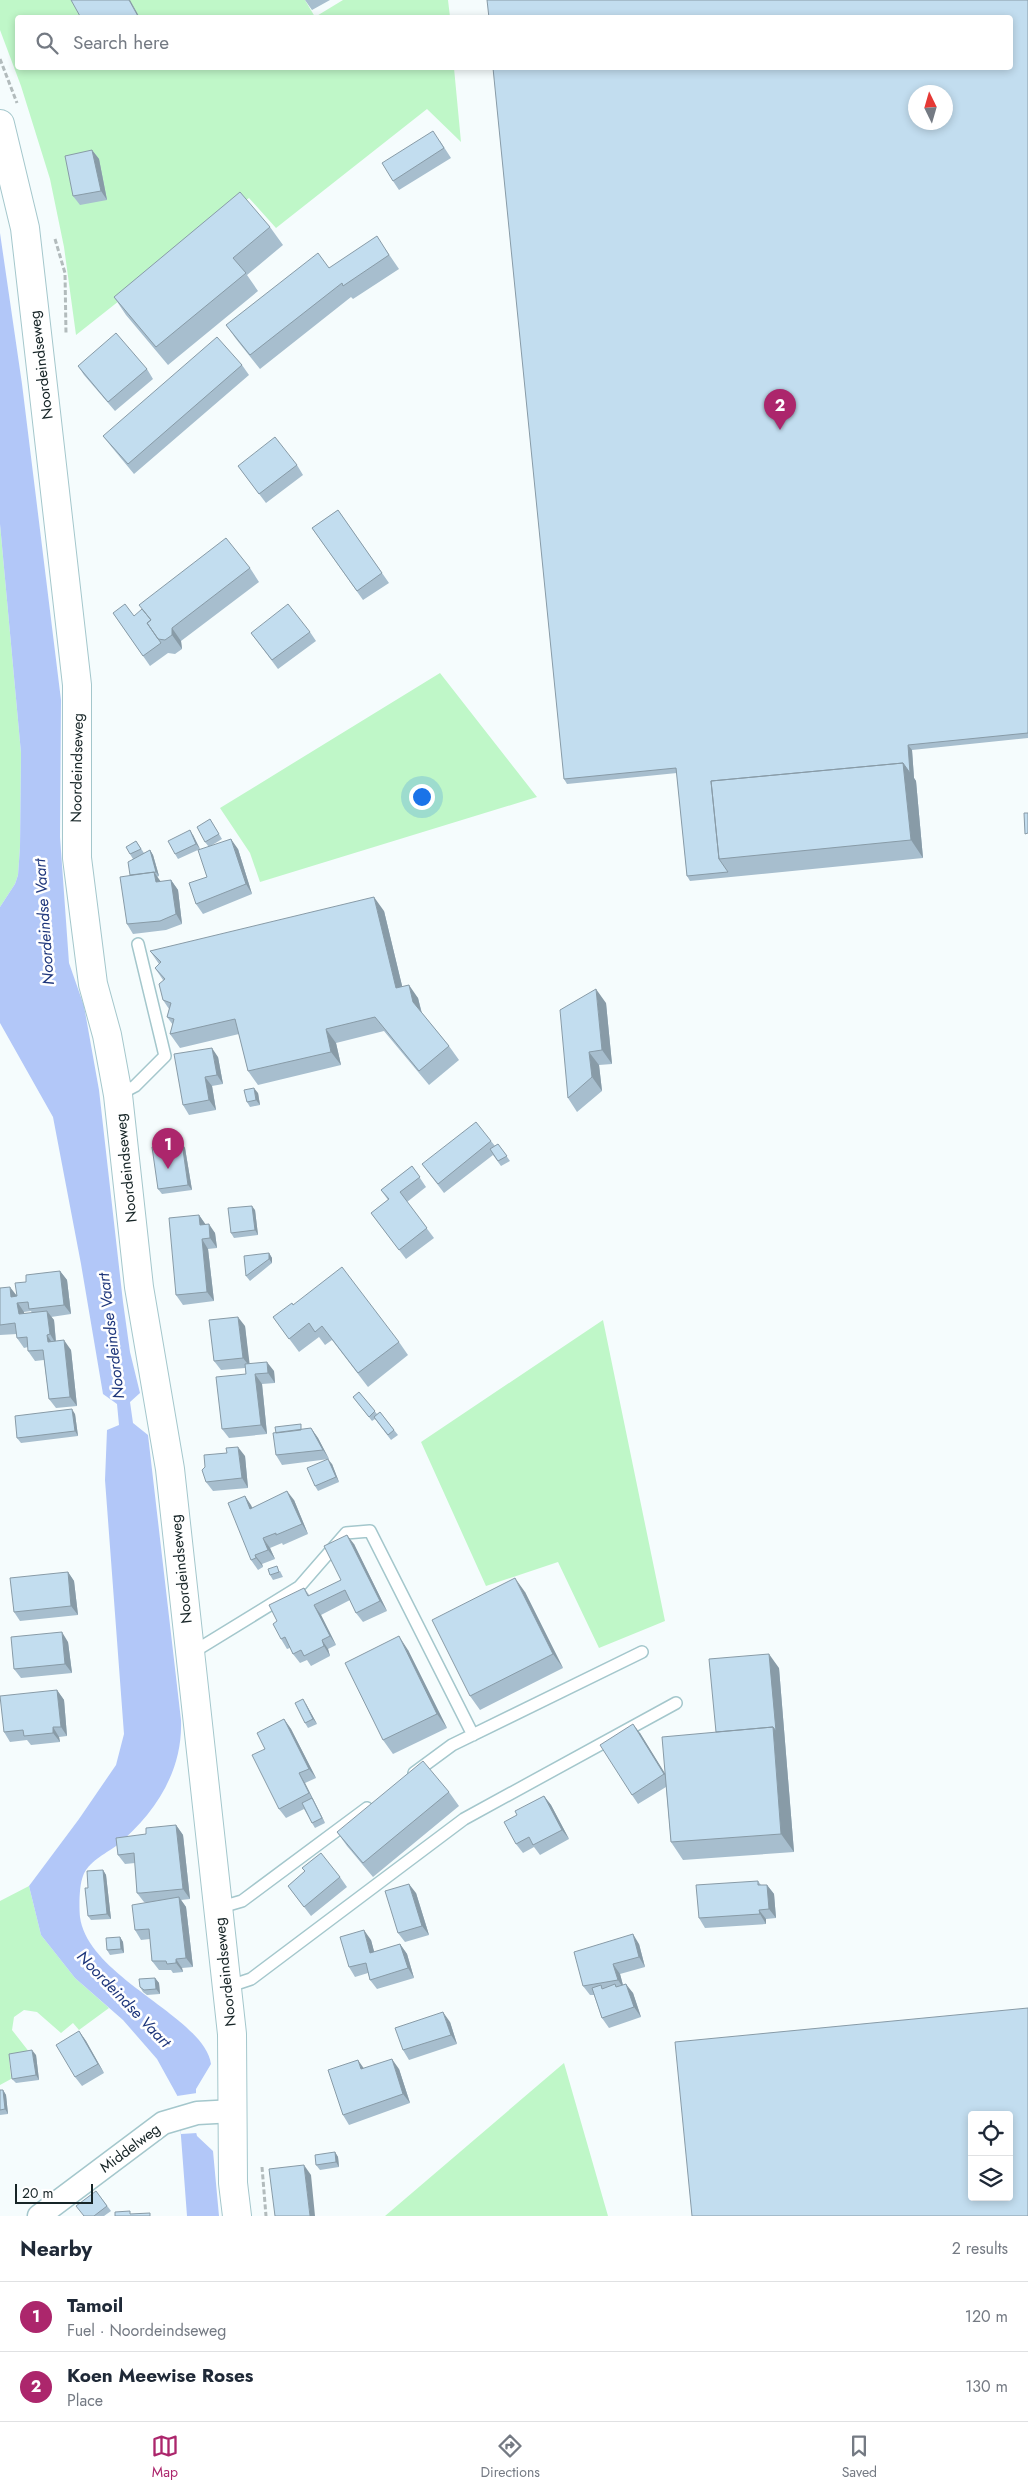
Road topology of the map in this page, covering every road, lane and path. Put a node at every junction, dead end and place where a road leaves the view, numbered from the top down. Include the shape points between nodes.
1 (0, 124) edge
2 (138, 944) dead end
3 (118, 1095) junction
4 (642, 1652) dead end
5 (190, 1654) junction
6 (676, 1703) dead end
7 (473, 1735) junction
8 (405, 1780) edge
9 (374, 1803) edge
10 (218, 1908) junction
11 (227, 1987) junction
12 (234, 2111) junction
13 (39, 2216) edge
14 (236, 2216) edge

1 - 3 street, Noordeindseweg via 24,228 77,685 76,823 88,953
2 - 3 lane via 165,1056 136,1086
3 - 5 street, Noordeindseweg via 140,1295 170,1469
4 - 7 lane
5 - 7 lane via 299,1587 346,1533 370,1531
5 - 10 street, Noordeindseweg
6 - 11 lane via 464,1819 251,1979
7 - 8 lane via 452,1745
9 - 10 lane via 242,1901
10 - 11 street, Noordeindseweg
11 - 12 street, Noordeindseweg
12 - 13 street, Middelweg via 188,2115 163,2123
12 - 14 street, Noordeindseweg

